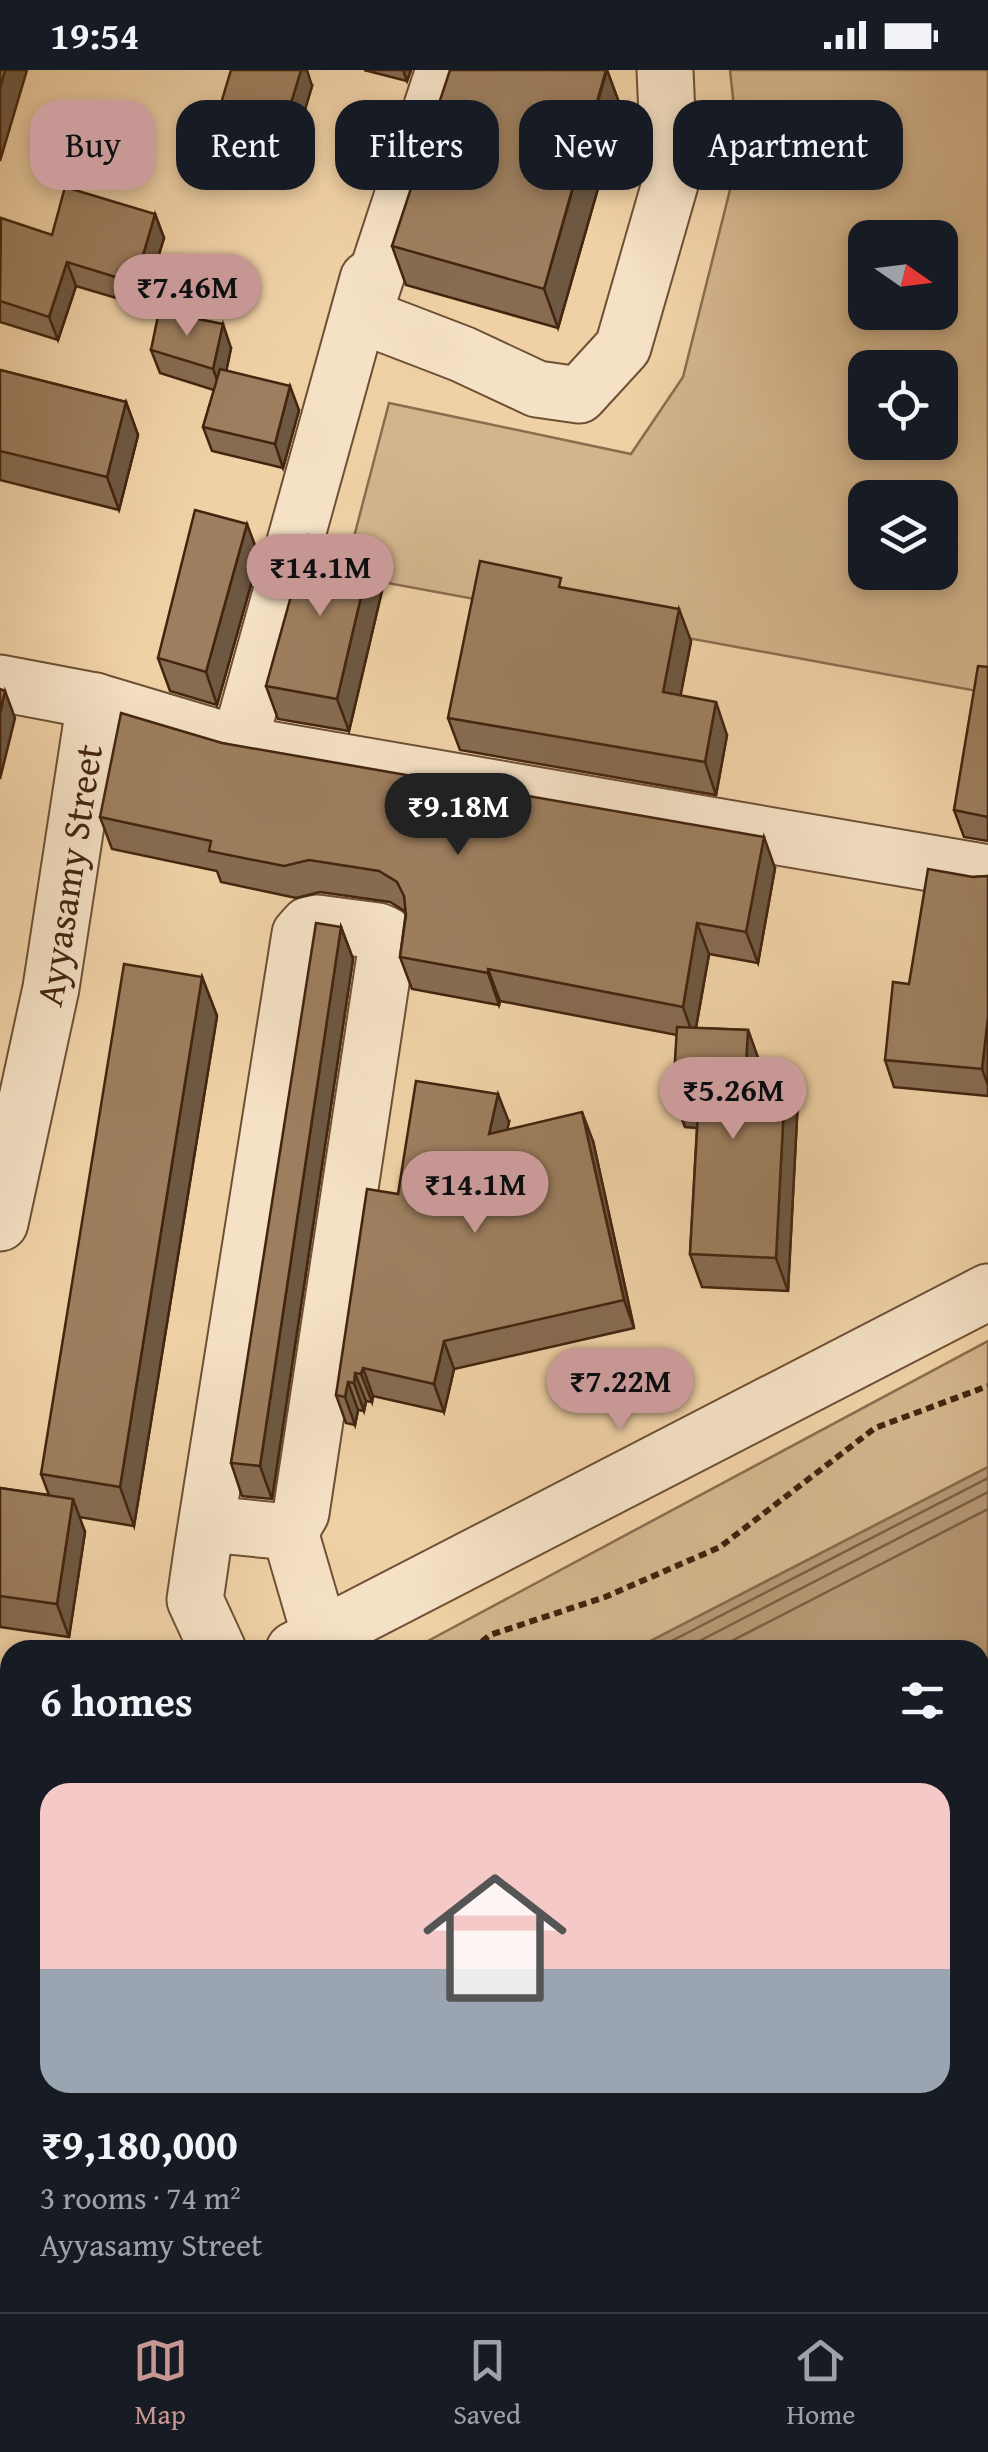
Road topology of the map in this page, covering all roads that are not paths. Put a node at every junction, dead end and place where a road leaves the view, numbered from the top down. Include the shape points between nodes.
1 (432, 70) edge
2 (444, 70) edge
3 (665, 70) edge
4 (0, 682) edge
5 (94, 701) junction
6 (239, 744) junction
7 (988, 873) edge
8 (0, 1223) edge
9 (988, 1292) edge
10 (207, 1524) junction
11 (290, 1532) junction
12 (213, 1640) edge
13 (307, 1640) edge
14 (313, 1640) edge

1 - 6 street
2 - 3 street via 363,316 537,389 578,395 623,347 670,184
4 - 5 street
5 - 6 street
5 - 8 street, Ayyasamy Street via 51,988
6 - 7 street
9 - 14 street
10 - 11 street
10 - 11 street via 300,934 317,923 378,931 387,943 301,1513
10 - 12 street via 195,1600
11 - 13 street

